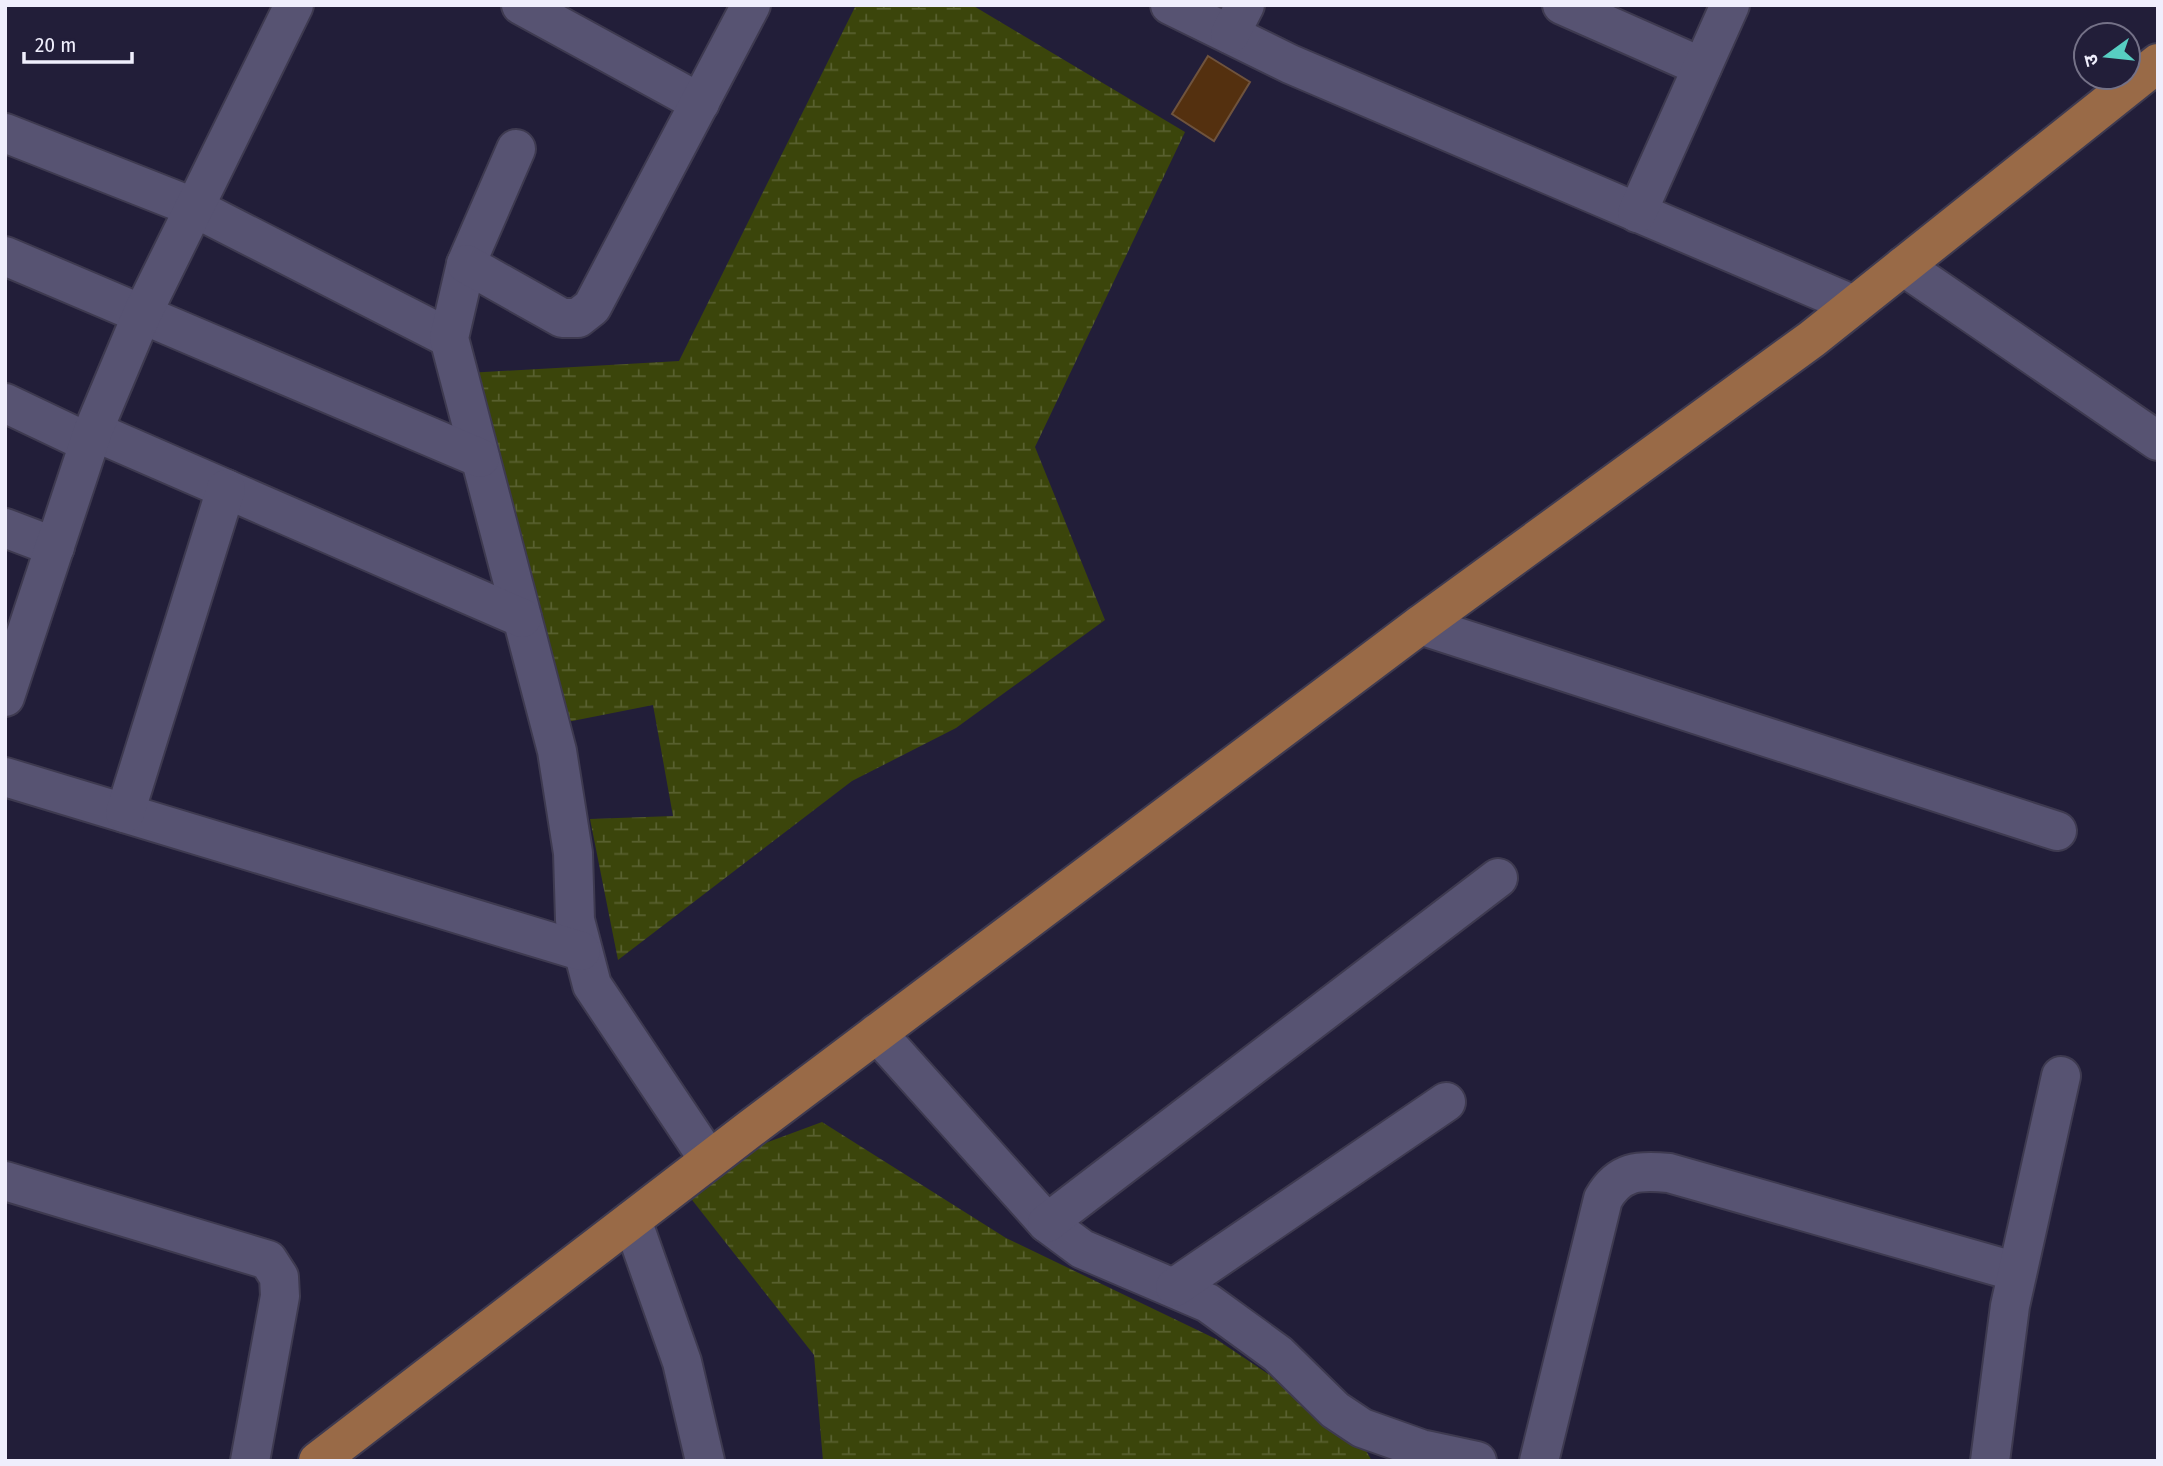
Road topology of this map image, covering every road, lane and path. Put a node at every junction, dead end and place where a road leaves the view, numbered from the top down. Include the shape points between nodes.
1 (294, 5) edge
2 (521, 5) edge
3 (751, 5) edge
4 (1170, 5) edge
5 (1562, 5) edge
6 (1730, 5) edge
7 (1238, 20) edge
8 (2158, 63) edge
9 (1702, 67) junction
10 (700, 103) junction
11 (5, 133) edge
12 (516, 149) dead end
13 (192, 207) junction
14 (1637, 213) junction
15 (5, 256) edge
16 (466, 264) junction
17 (1903, 266) junction
18 (1854, 305) junction
19 (143, 312) junction
20 (449, 338) junction
21 (5, 403) edge
22 (91, 437) junction
23 (2158, 441) edge
24 (480, 458) junction
25 (226, 489) junction
26 (5, 528) edge
27 (55, 547) junction
28 (522, 618) junction
29 (1420, 625) junction
30 (8, 676) edge
31 (5, 777) edge
32 (125, 813) junction
33 (2057, 831) dead end
34 (1498, 878) dead end
35 (581, 951) junction
36 (877, 1033) junction
37 (2061, 1076) dead end
38 (1446, 1102) dead end
39 (709, 1160) junction
40 (5, 1181) edge
41 (632, 1220) junction
42 (1046, 1223) junction
43 (2017, 1272) junction
44 (1175, 1287) junction
45 (250, 1461) edge
46 (318, 1461) edge
47 (705, 1461) edge
48 (1477, 1461) edge
49 (1539, 1461) edge
50 (1990, 1461) edge

1 - 13 street
2 - 10 street
3 - 10 street
4 - 7 street
5 - 9 street
6 - 9 street
7 - 14 street via 1290,64
8 - 17 main road
9 - 14 street
10 - 16 street via 592,307 578,318 562,318 543,309
11 - 13 street
12 - 16 street
13 - 19 street
13 - 20 street
14 - 18 street
15 - 19 street
16 - 20 street
17 - 18 main road
17 - 23 street
18 - 29 main road
19 - 22 street
19 - 24 street
20 - 24 street
21 - 22 street
22 - 25 street
22 - 27 street
24 - 28 street
25 - 28 street
25 - 32 street
26 - 27 street
27 - 30 street
28 - 35 street via 567,801
29 - 33 street
29 - 36 main road
31 - 32 street
32 - 35 street
34 - 42 street
35 - 39 street via 592,985 611,1017
36 - 39 main road
36 - 42 street
37 - 43 street
38 - 44 street
39 - 41 main road
40 - 45 street via 268,1260 279,1277 281,1296
41 - 46 main road
41 - 47 street via 682,1362
42 - 44 street via 1082,1249
43 - 49 street via 1669,1173 1629,1175 1612,1183 1602,1199
43 - 50 street
44 - 48 street via 1208,1303 1269,1347 1335,1410 1362,1428 1421,1449

